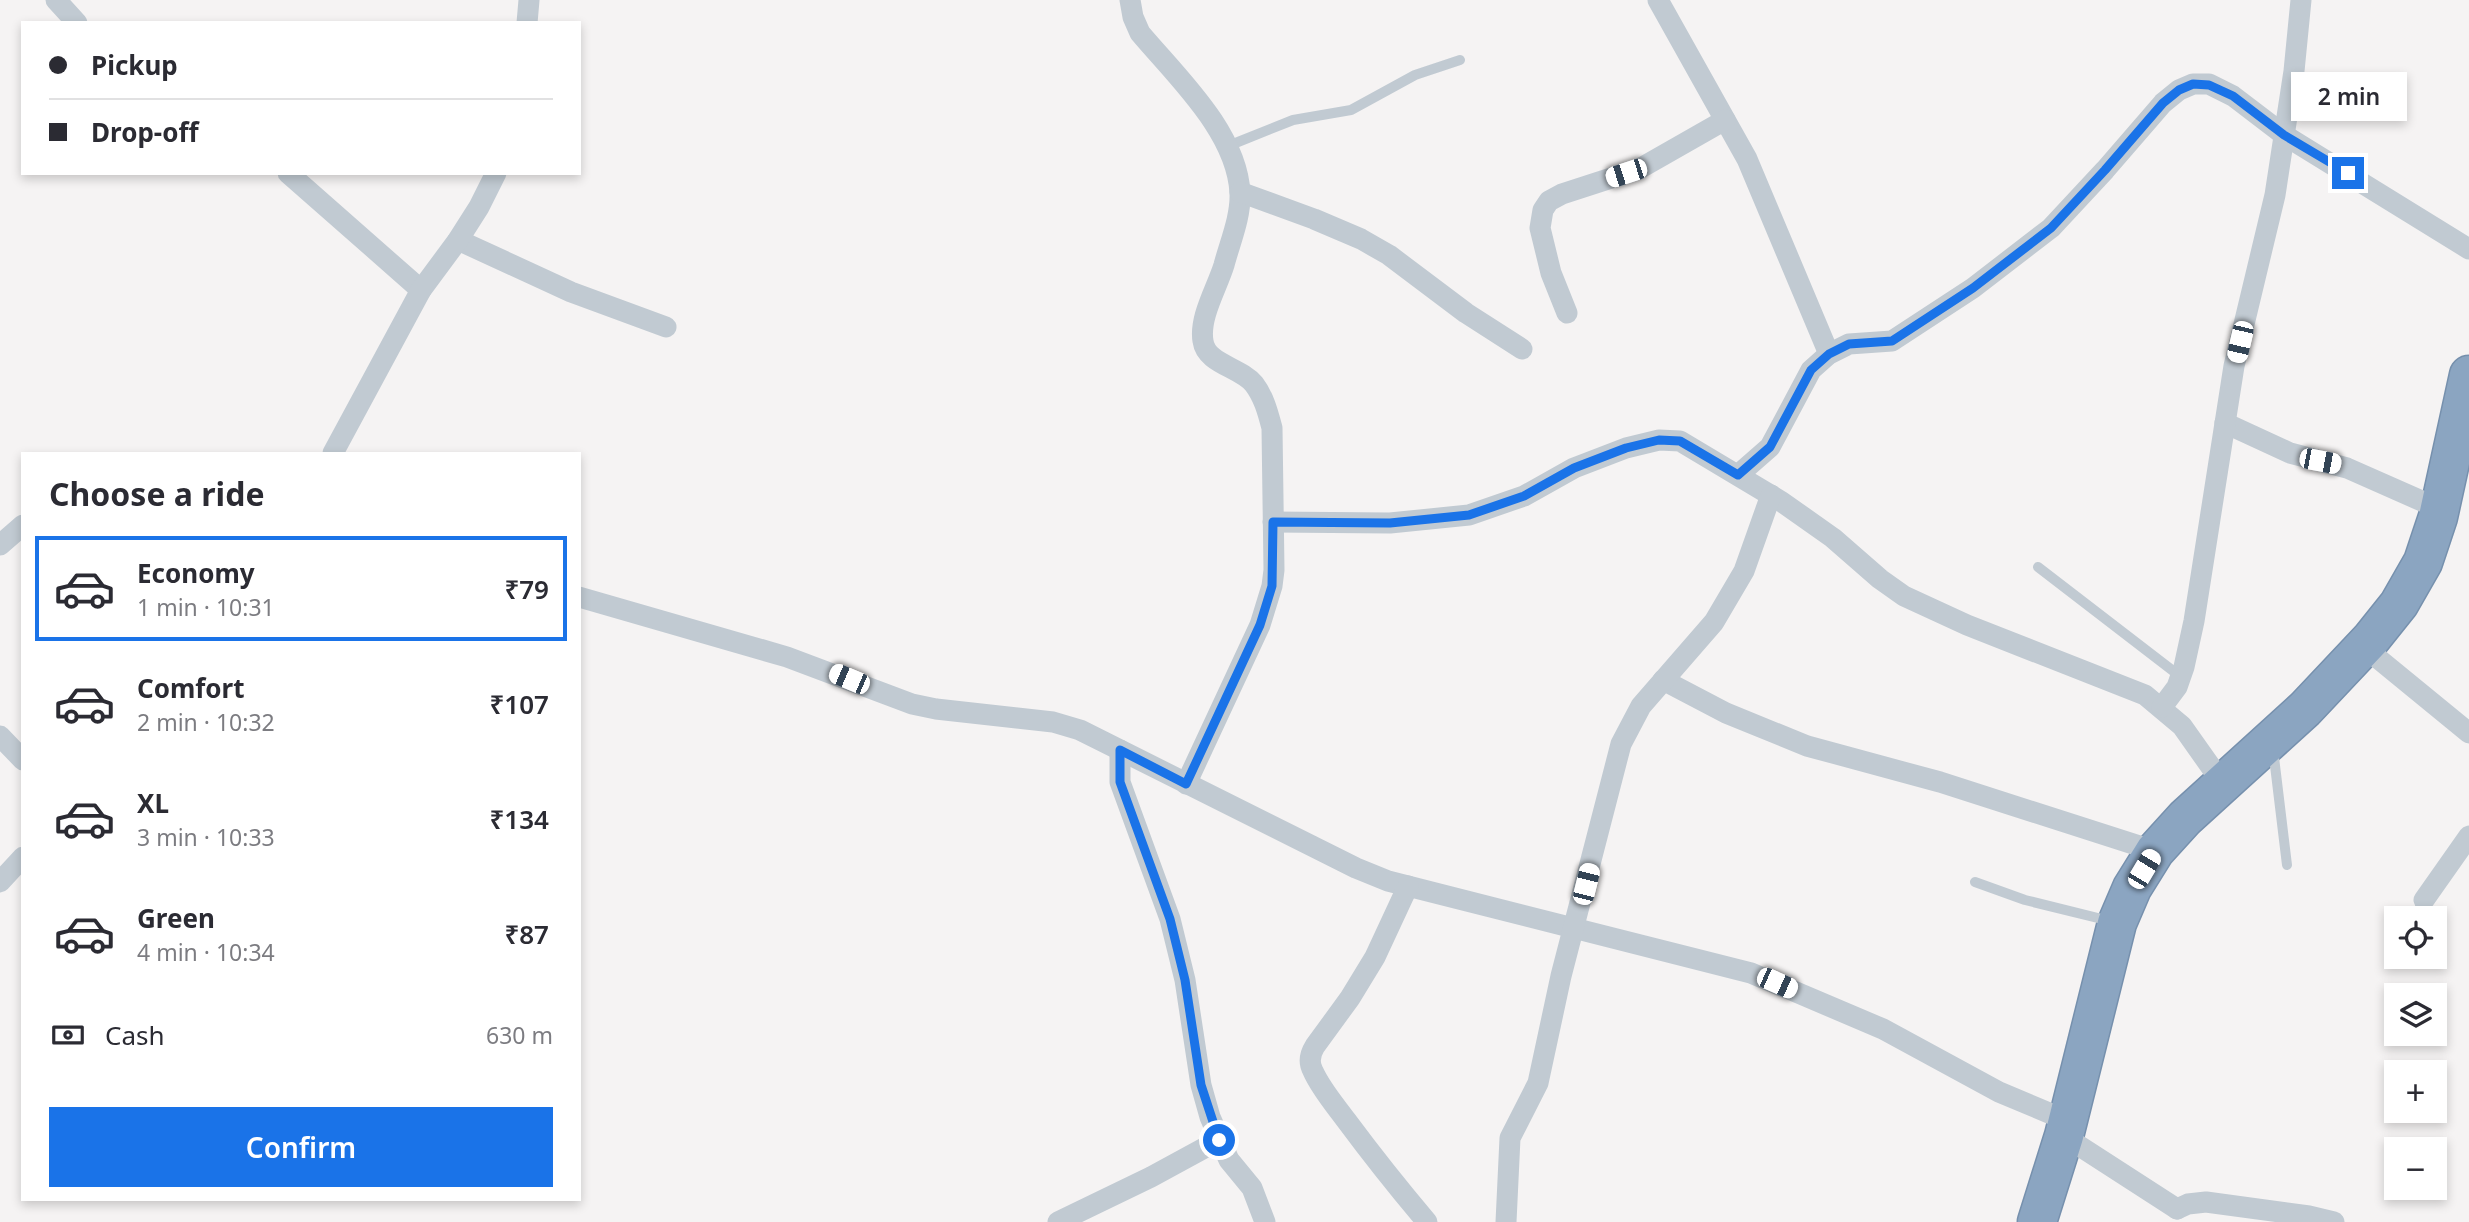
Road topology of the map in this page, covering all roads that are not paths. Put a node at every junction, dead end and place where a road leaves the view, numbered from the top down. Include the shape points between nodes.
1 (56, 0) edge
2 (529, 0) edge
3 (1129, 0) edge
4 (1658, 0) edge
5 (2301, 0) edge
6 (74, 21) edge
7 (527, 21) edge
8 (1460, 60) dead end
9 (1725, 120) junction
10 (2284, 135) junction
11 (1228, 146) junction
12 (290, 175) edge
13 (495, 175) edge
14 (1240, 192) junction
15 (458, 240) junction
16 (2469, 249) edge
17 (421, 290) junction
18 (1567, 313) dead end
19 (666, 327) dead end
20 (1522, 349) dead end
21 (1829, 354) junction
22 (2469, 375) edge
23 (2225, 423) junction
24 (334, 452) edge
25 (1738, 475) junction
26 (1771, 495) junction
27 (2440, 509) junction
28 (1273, 522) junction
29 (21, 527) edge
30 (0, 545) edge
31 (2038, 567) dead end
32 (581, 598) edge
33 (2364, 647) junction
34 (2181, 677) junction
35 (1663, 680) junction
36 (2162, 707) junction
37 (2469, 733) edge
38 (0, 736) edge
39 (2272, 739) junction
40 (1120, 750) junction
41 (21, 758) edge
42 (1186, 784) junction
43 (2223, 784) junction
44 (2469, 836) edge
45 (2155, 850) junction
46 (21, 859) edge
47 (2287, 865) dead end
48 (0, 882) edge
49 (1975, 882) dead end
50 (1408, 886) junction
51 (2424, 900) dead end
52 (2117, 923) junction
53 (1575, 928) junction
54 (2066, 1129) junction
55 (1219, 1140) junction
56 (2177, 1216) edge
57 (1058, 1222) edge
58 (1265, 1222) edge
59 (1427, 1222) edge
60 (1506, 1222) edge
61 (2037, 1222) edge
62 (2334, 1222) edge

1 - 6 street
2 - 7 street
3 - 11 street via 1140,33 1212,119
4 - 9 street
5 - 10 street
8 - 11 lane via 1415,75 1351,110 1293,120
9 - 18 street via 1639,169 1549,201 1540,228
9 - 21 street via 1747,159
10 - 16 street
10 - 21 street via 2233,96 2209,85 2193,84 2179,90 2051,228 1973,288 1892,341 1849,344
10 - 23 street
11 - 14 street
12 - 17 street
13 - 15 street
14 - 20 street via 1362,239
14 - 28 street via 1238,216 1202,338 1205,351 1242,372 1266,405 1272,428
15 - 17 street
15 - 19 street via 571,292
17 - 24 street
21 - 25 street via 1811,370 1770,447
22 - 27 highway
23 - 27 street via 2290,453 2347,468
23 - 34 street
25 - 26 street
25 - 28 street via 1680,441 1659,440 1574,468 1524,496 1469,515 1390,523
26 - 35 street via 1744,571 1721,611
26 - 36 street via 1904,596 2145,695
27 - 33 highway via 2423,562 2399,604
28 - 42 street via 1272,586 1260,625
29 - 30 street
31 - 34 lane
32 - 40 street via 787,657 912,704 1053,722
33 - 37 street
33 - 39 highway
34 - 36 street
35 - 45 street via 1726,713 1807,746 1940,782
35 - 53 street via 1621,744
36 - 43 street via 2182,726
38 - 41 street
39 - 43 highway
39 - 47 lane
40 - 42 street
40 - 55 street via 1120,782 1170,919 1185,980 1201,1085
42 - 50 street via 1356,868
43 - 45 highway
44 - 51 street
45 - 52 highway
46 - 48 street
49 - 52 lane
50 - 53 street
50 - 59 street via 1375,957 1310,1054 1310,1062 1336,1107
52 - 54 highway
53 - 54 street via 1777,983 1882,1029
53 - 60 street via 1538,1083 1510,1138
54 - 56 street
54 - 61 highway
55 - 57 street
55 - 58 street via 1252,1188
56 - 62 street via 2188,1204 2206,1202

